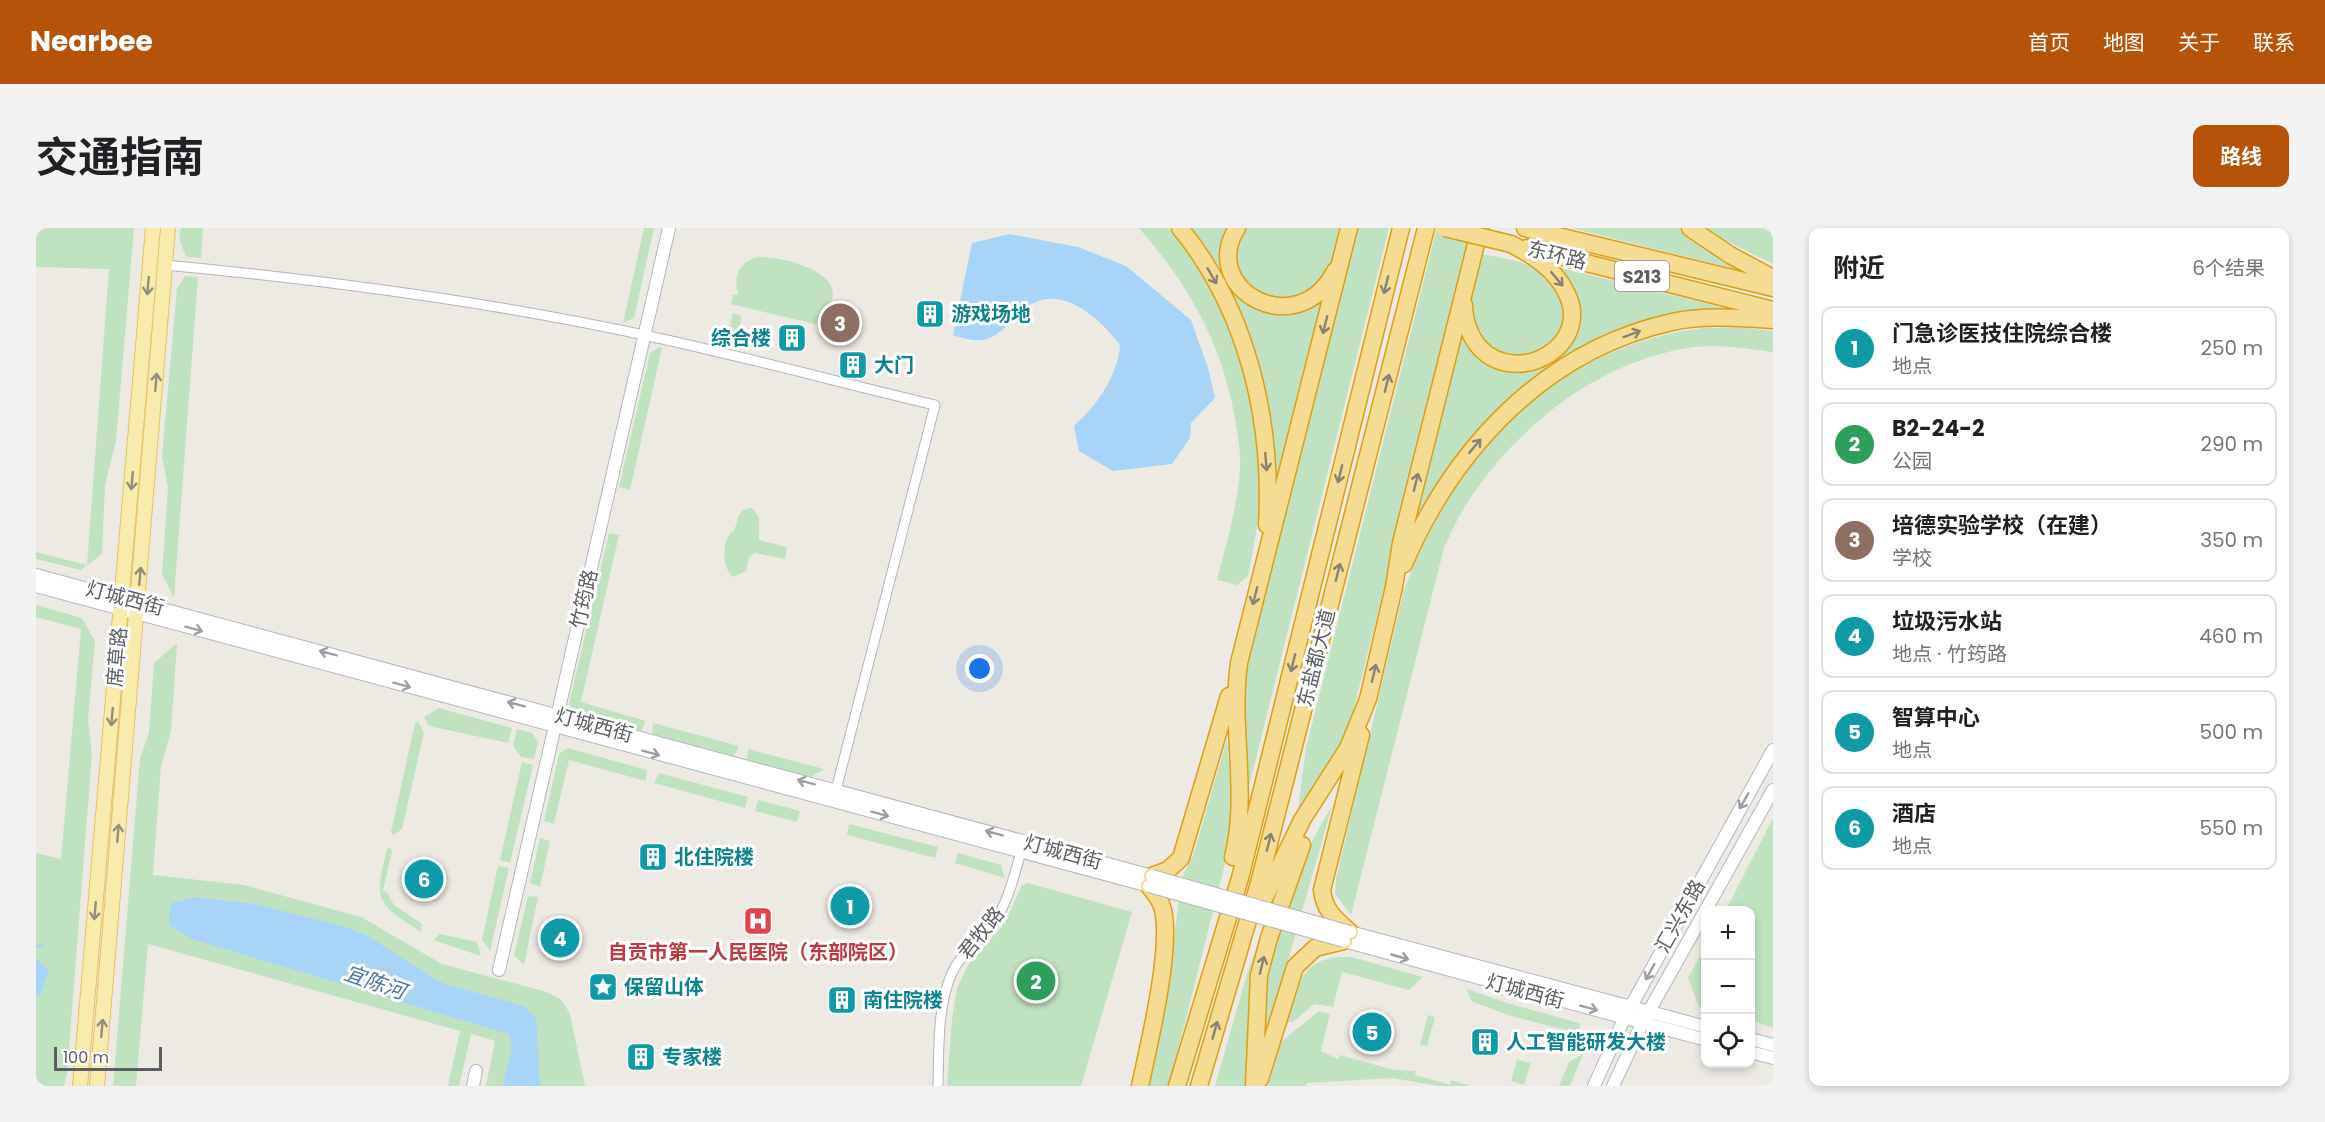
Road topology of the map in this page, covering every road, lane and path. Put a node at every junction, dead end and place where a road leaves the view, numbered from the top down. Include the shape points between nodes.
1 (153, 228) edge
2 (168, 228) edge
3 (669, 228) edge
4 (1180, 228) edge
5 (1237, 228) edge
6 (1349, 228) edge
7 (1401, 228) edge
8 (1426, 228) edge
9 (1445, 228) edge
10 (1480, 228) edge
11 (1525, 228) edge
12 (1690, 228) edge
13 (1511, 244) junction
14 (1639, 255) junction
15 (1342, 256) junction
16 (165, 265) junction
17 (1635, 274) junction
18 (1773, 278) edge
19 (1773, 288) edge
20 (1465, 289) junction
21 (1773, 310) edge
22 (1773, 320) edge
23 (645, 335) junction
24 (1265, 555) junction
25 (36, 575) edge
26 (36, 586) edge
27 (1394, 587) junction
28 (122, 603) junction
29 (138, 608) junction
30 (1239, 663) junction
31 (1368, 699) junction
32 (556, 721) junction
33 (1359, 746) junction
34 (1773, 750) edge
35 (836, 790) junction
36 (1773, 790) edge
37 (1021, 852) junction
38 (1151, 881) junction
39 (1347, 937) junction
40 (1239, 951) junction
41 (499, 970) dead end
42 (1210, 977) junction
43 (1628, 1012) junction
44 (1646, 1017) junction
45 (1701, 1026) edge
46 (1701, 1038) edge
47 (1755, 1040) edge
48 (1773, 1045) edge
49 (1755, 1053) edge
50 (1773, 1058) edge
51 (476, 1071) dead end
52 (80, 1086) edge
53 (97, 1086) edge
54 (473, 1086) edge
55 (938, 1086) edge
56 (1140, 1086) edge
57 (1177, 1086) edge
58 (1199, 1086) edge
59 (1254, 1086) edge
60 (1258, 1086) edge
61 (1594, 1086) edge
62 (1613, 1086) edge

1 -> 28 main road, 席草路
2 - 16 main road, 席草路
3 - 23 street, 竹筠路
4 -> 24 highway via 1196,247 1224,296 1243,338 1254,380 1268,482
5 - 15 highway via 1230,247 1229,264 1234,278 1244,292 1272,307 1304,303 1331,279
6 - 15 highway
7 -> 42 highway, 东盐都大道 via 1240,878
40 -> 8 highway, 东盐都大道
9 - 13 highway, 东环路 / S213, bridge
10 - 20 highway
11 - 14 highway, 东环路 / S213
12 - 18 highway
13 - 17 highway, 东环路 / S213
13 -> 20 highway via 1541,262 1567,293 1570,326 1557,350 1529,364 1497,362 1485,354 1467,326
14 - 17 highway
14 - 19 highway, 东环路 / S213
15 -> 24 highway
16 - 23 street via 377,288
29 -> 16 main road, 席草路
17 - 21 highway, 东环路 / S213
27 -> 20 highway via 1401,543
27 -> 22 highway via 1430,508 1460,463 1526,394 1562,367 1600,346 1675,322
23 - 32 street, 竹筠路
23 - 35 street via 935,405
24 -> 30 highway
25 - 28 street, 灯城西街
26 - 28 street, 灯城西街
31 -> 27 highway
28 - 29 street, 灯城西街
28 -> 52 main road, 席草路
29 - 32 street, 灯城西街
53 -> 29 main road, 席草路
30 - 38 highway via 1181,858
30 - 42 highway via 1235,711 1238,840 1217,920
31 - 33 highway
31 - 40 highway via 1348,748 1302,820
35 -> 32 street, 灯城西街
32 -> 37 street, 灯城西街
32 - 41 street, 竹筠路
33 - 39 highway via 1322,890 1323,903
59 -> 33 highway via 1259,975 1269,938 1306,835
34 -> 43 street, 汇兴东路
38 -> 35 street, 灯城西街
36 - 44 street, 汇兴东路
37 - 38 street, 灯城西街
37 - 55 street, 君牧路 via 1000,912 962,955 948,981 942,1011
38 - 39 street, 灯城西街, bridge
38 - 56 highway via 1164,911 1164,952
39 - 43 street, 灯城西街
39 - 60 highway via 1315,948 1295,967
58 -> 40 highway, 东盐都大道
42 - 57 highway, 东盐都大道
43 - 44 street, 灯城西街
43 - 61 street, 汇兴东路
44 - 45 street, 灯城西街
44 - 46 street, 灯城西街
44 - 62 street, 汇兴东路
47 - 48 street
49 - 50 street
51 - 54 street

